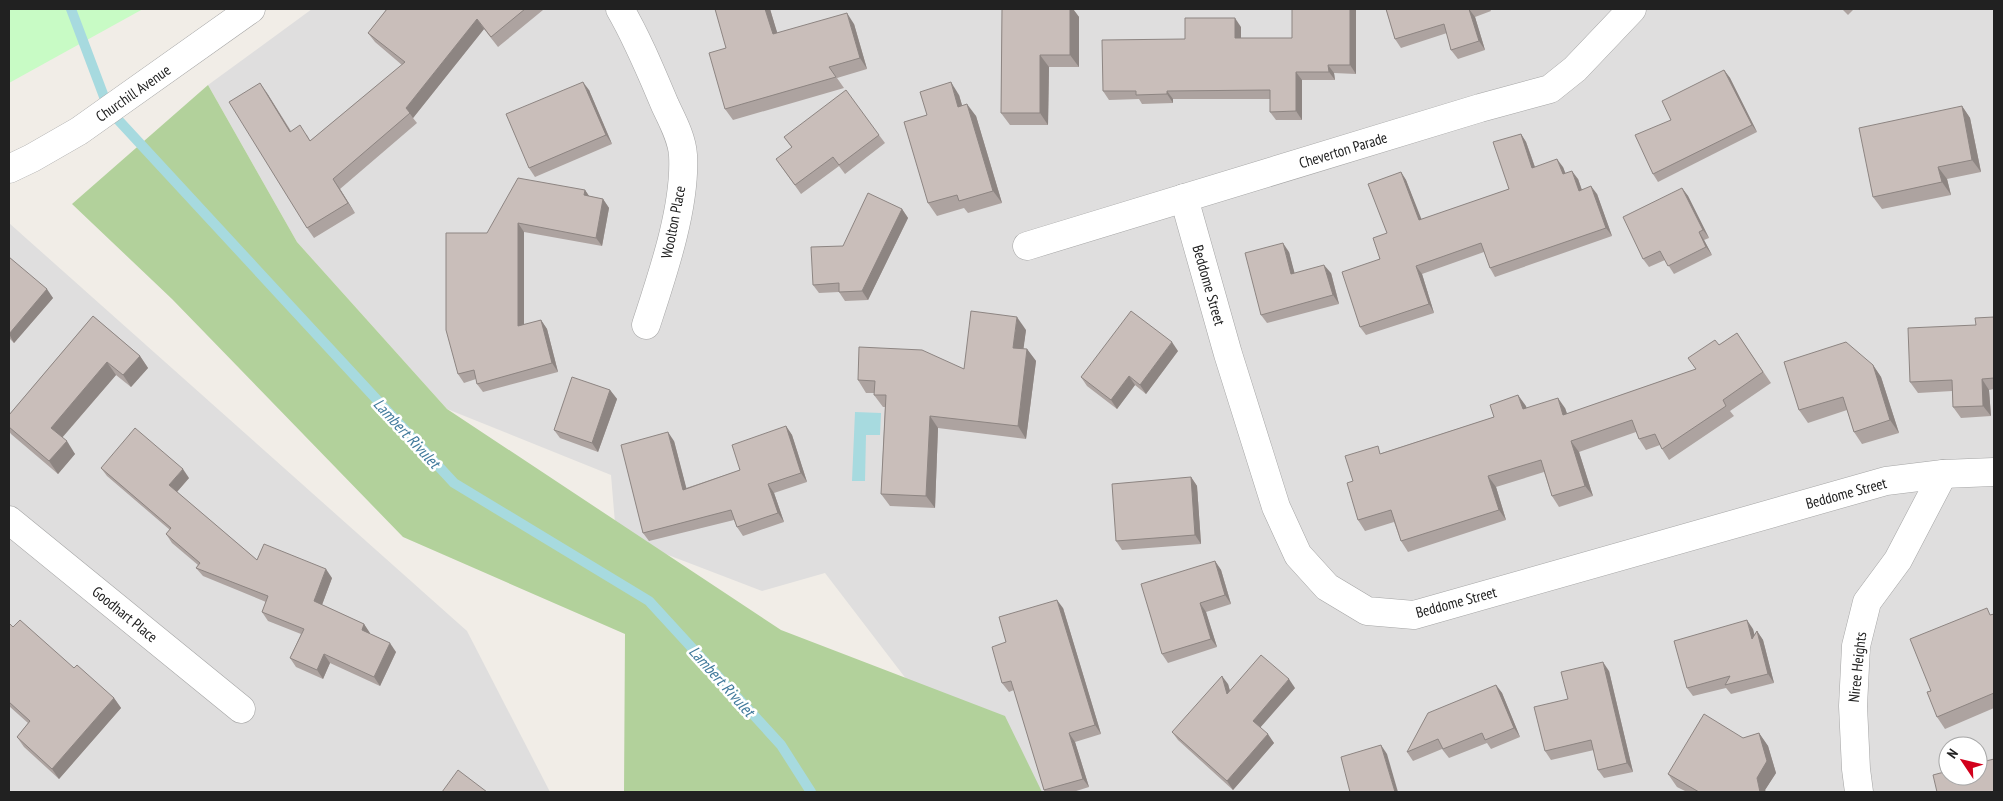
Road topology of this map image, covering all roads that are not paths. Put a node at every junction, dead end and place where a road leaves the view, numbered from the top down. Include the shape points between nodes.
1 (251, 9) edge
2 (620, 9) edge
3 (1632, 9) edge
4 (9, 169) edge
5 (1184, 198) junction
6 (1027, 246) dead end
7 (646, 325) dead end
8 (1994, 472) edge
9 (1942, 474) junction
10 (9, 520) edge
11 (241, 709) dead end
12 (1860, 792) edge

1 - 4 street, Churchill Avenue via 79,131
2 - 7 street, Woolton Place via 639,42 683,154 681,193 664,270
3 - 5 street, Cheverton Parade via 1575,69 1550,89
5 - 6 street, Cheverton Parade
5 - 9 street, Beddome Street via 1276,507 1298,555 1328,587 1367,611 1414,615 1886,481
8 - 9 street, Beddome Street
9 - 12 street, Niree Heights via 1898,560 1867,602 1856,646 1853,706
10 - 11 street, Goodhart Place

